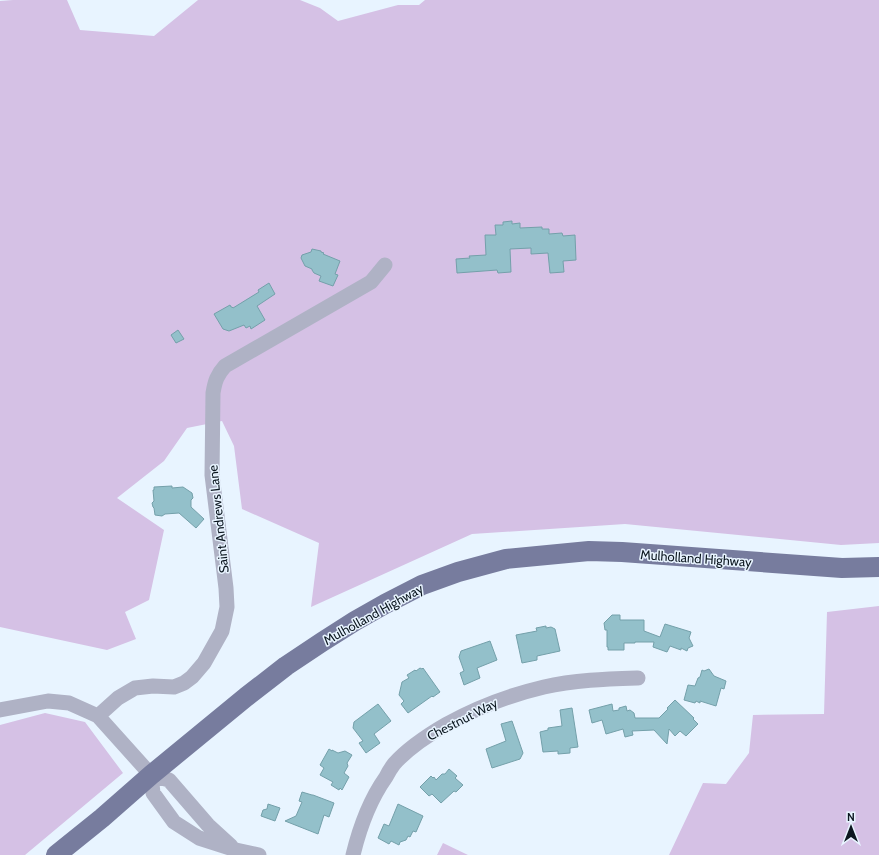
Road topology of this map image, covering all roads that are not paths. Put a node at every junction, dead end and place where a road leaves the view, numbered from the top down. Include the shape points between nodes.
1 (385, 265) dead end
2 (879, 567) edge
3 (638, 678) dead end
4 (0, 710) edge
5 (98, 716) junction
6 (150, 775) junction
7 (195, 810) junction
8 (177, 824) junction
9 (235, 853) edge
10 (56, 855) edge
11 (259, 855) edge
12 (353, 855) edge

1 - 5 street, Saint Andrews Lane via 371,282 226,366 218,374 213,393 212,475 226,588 222,631 204,663 184,683 174,687 135,688 118,698
2 - 6 main road, Mulholland Highway via 835,568 589,551 506,558 422,585 355,621 286,666
3 - 12 street, Chestnut Way via 564,684 509,696 432,733 413,746 394,765 379,786 367,810
4 - 5 street via 48,702 70,703
5 - 6 street
6 - 7 street via 169,780
6 - 8 street via 153,793
6 - 10 main road, Mulholland Highway
7 - 8 street
7 - 9 street
8 - 9 street via 199,838
9 - 11 street

